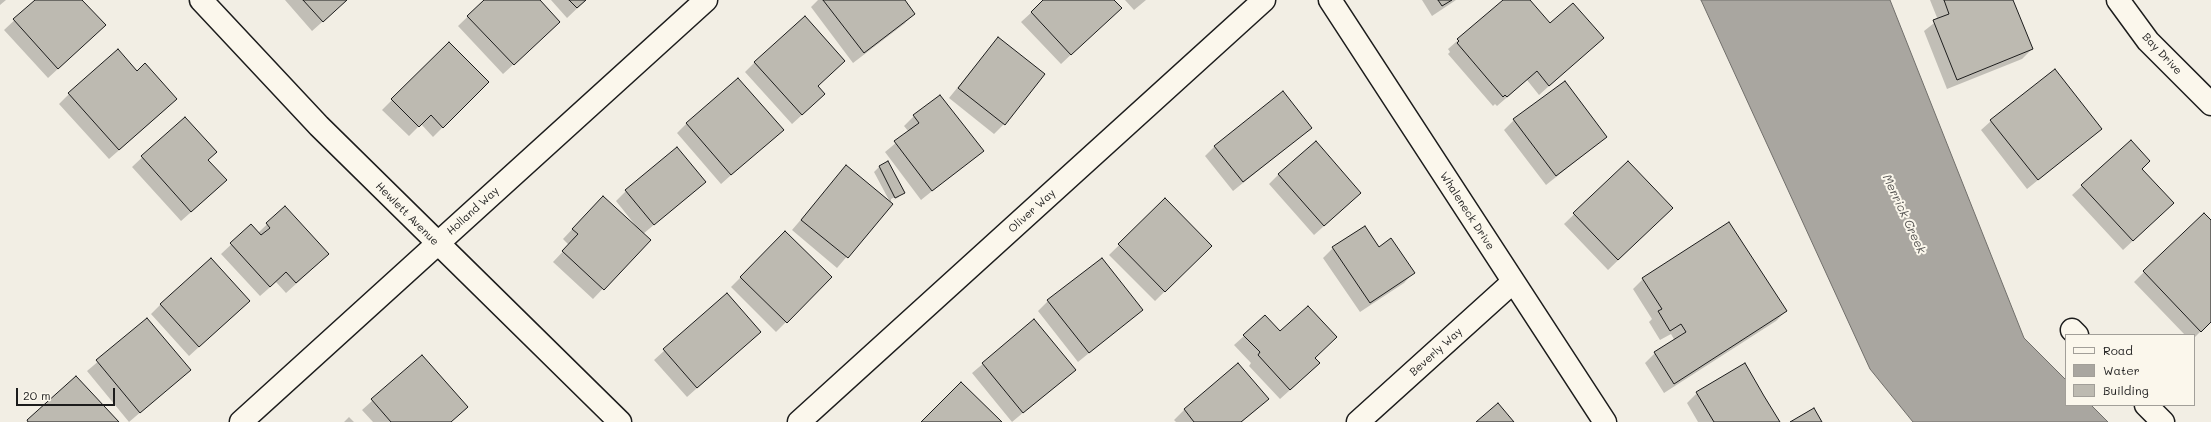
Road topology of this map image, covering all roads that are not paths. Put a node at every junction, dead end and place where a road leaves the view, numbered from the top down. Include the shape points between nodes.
1 (201, 0) edge
2 (706, 0) edge
3 (1264, 0) edge
4 (1330, 0) edge
5 (2118, 0) edge
6 (2211, 104) edge
7 (438, 244) junction
8 (1513, 282) junction
9 (2147, 406) edge
10 (241, 422) edge
11 (620, 422) edge
12 (799, 422) edge
13 (1358, 422) edge
14 (1605, 422) edge
15 (2163, 422) edge

1 - 7 street, Hewlett Avenue via 319,126
2 - 7 street, Holland Way
3 - 12 street, Oliver Way
4 - 8 street, Whaleneck Drive
5 - 6 street, Bay Drive via 2148,41
7 - 10 street, Holland Way
7 - 11 street, Hewlett Avenue
8 - 13 street, Beverly Way
8 - 14 street, Whaleneck Drive
9 - 15 street

